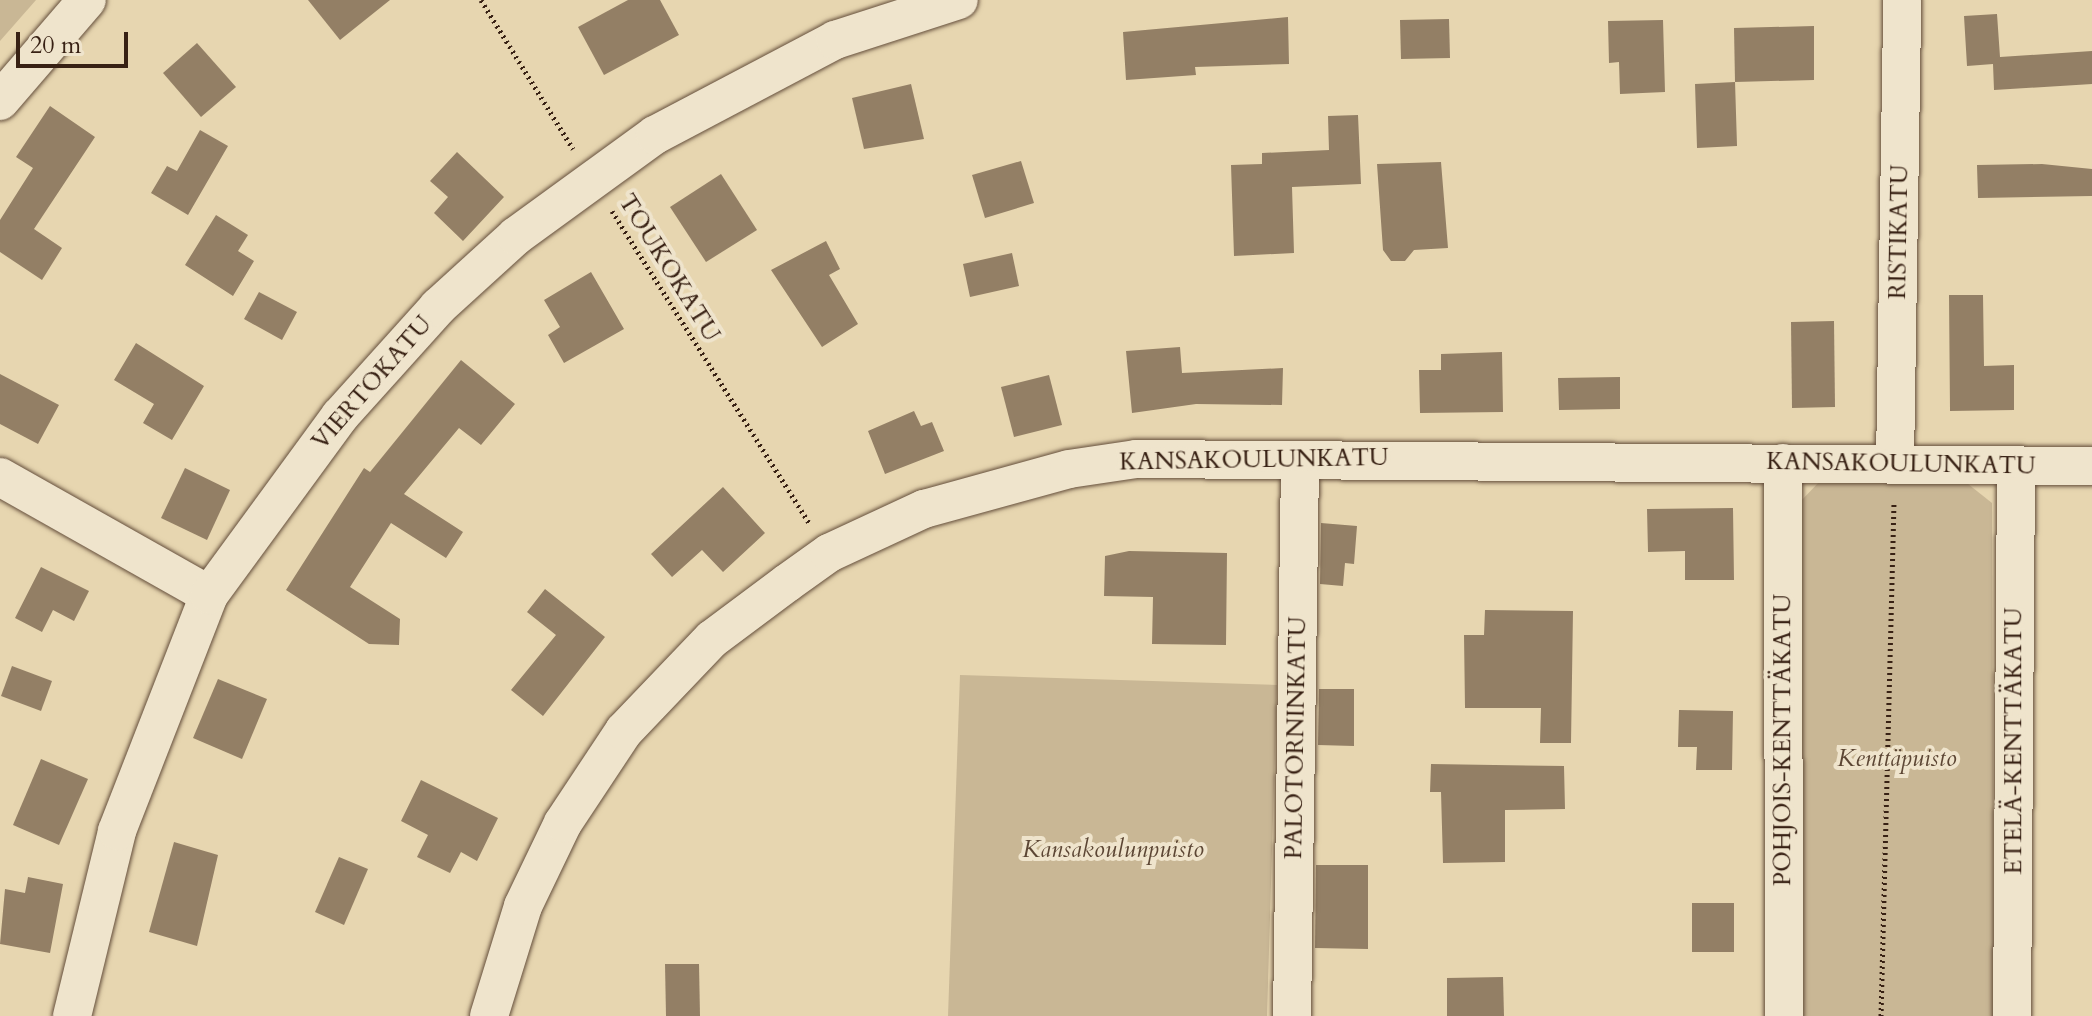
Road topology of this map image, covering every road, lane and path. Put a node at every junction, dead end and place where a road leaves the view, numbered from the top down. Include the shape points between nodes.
1 (87, 0) edge
2 (481, 0) edge
3 (959, 0) edge
4 (1902, 0) edge
5 (0, 101) edge
6 (592, 179) junction
7 (1300, 461) junction
8 (1783, 463) junction
9 (1895, 463) junction
10 (2016, 466) junction
11 (2092, 466) edge
12 (0, 477) edge
13 (829, 553) junction
14 (209, 595) junction
15 (72, 1016) edge
16 (489, 1016) edge
17 (1292, 1016) edge
18 (1784, 1016) edge
19 (1881, 1016) edge
20 (2012, 1016) edge

1 - 5 street
2 - 6 path, TOUKOKATU
3 - 6 street, VIERTOKATU via 835,40 751,80
4 - 9 street, RISTIKATU
6 - 13 path, TOUKOKATU
6 - 14 street, VIERTOKATU via 438,307 340,416
7 - 8 street, KANSAKOULUNKATU
7 - 13 street, KANSAKOULUNKATU via 1136,459 1069,469 924,509
7 - 17 street, PALOTORNINKATU
8 - 9 street, KANSAKOULUNKATU
8 - 18 street, POHJOIS-KENTTÄKATU
9 - 10 street, KANSAKOULUNKATU
9 - 19 path
10 - 11 street, KANSAKOULUNKATU
10 - 20 street, ETELÄ-KENTTÄKATU
12 - 14 street
13 - 16 street, KANSAKOULUNKATU via 712,639 624,731 563,823 523,906
14 - 15 street, VIERTOKATU via 117,831

